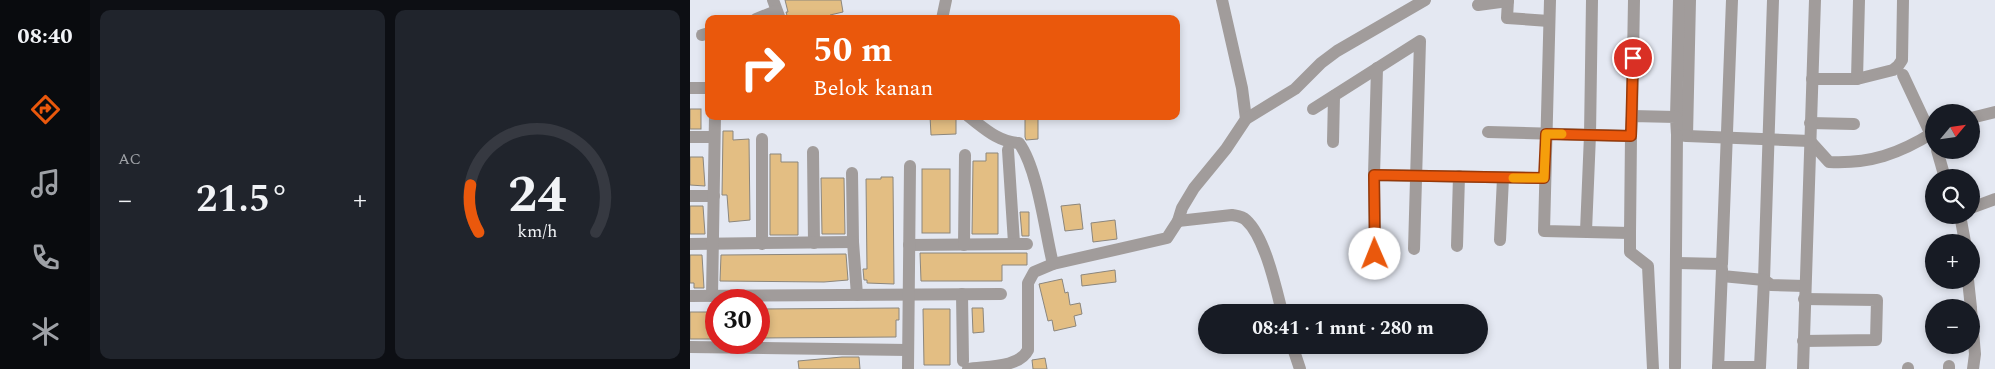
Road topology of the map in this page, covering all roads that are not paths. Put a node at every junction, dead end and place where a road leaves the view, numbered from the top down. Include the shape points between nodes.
1 (946, 0) edge
2 (1222, 0) edge
3 (1425, 0) edge
4 (1508, 0) edge
5 (1550, 0) edge
6 (1592, 0) edge
7 (1634, 0) edge
8 (1679, 0) edge
9 (1690, 0) edge
10 (1732, 0) edge
11 (1773, 0) edge
12 (1815, 0) edge
13 (1859, 0) edge
14 (1903, 0) edge
15 (1478, 6) dead end
16 (943, 15) edge
17 (1549, 21) junction
18 (1377, 68) junction
19 (1903, 75) dead end
20 (1857, 79) junction
21 (1812, 80) junction
22 (690, 88) edge
23 (705, 88) edge
24 (1334, 96) junction
25 (1313, 109) dead end
26 (1995, 112) edge
27 (1632, 116) junction
28 (1980, 116) edge
29 (1676, 117) junction
30 (1246, 119) junction
31 (715, 120) edge
32 (974, 120) edge
33 (1925, 120) edge
34 (1810, 123) junction
35 (1854, 124) dead end
36 (1488, 132) dead end
37 (1546, 134) junction
38 (1590, 135) junction
39 (1631, 136) junction
40 (1682, 136) junction
41 (690, 137) edge
42 (714, 137) junction
43 (1726, 138) junction
44 (762, 139) dead end
45 (1769, 139) junction
46 (1925, 140) edge
47 (1810, 141) junction
48 (1333, 142) dead end
49 (1008, 150) dead end
50 (813, 152) dead end
51 (965, 155) dead end
52 (910, 166) dead end
53 (852, 173) dead end
54 (1374, 175) junction
55 (1418, 176) junction
56 (1459, 176) junction
57 (1503, 178) junction
58 (1544, 178) junction
59 (690, 196) edge
60 (714, 196) junction
61 (1995, 199) edge
62 (1980, 205) edge
63 (1178, 221) junction
64 (1586, 231) junction
65 (1630, 232) junction
66 (1500, 240) dead end
67 (853, 242) junction
68 (814, 243) junction
69 (690, 244) edge
70 (714, 244) junction
71 (762, 244) junction
72 (964, 245) junction
73 (909, 246) junction
74 (1457, 246) dead end
75 (1414, 249) dead end
76 (1375, 254) dead end
77 (1677, 263) junction
78 (1053, 264) junction
79 (1722, 270) junction
80 (1764, 280) junction
81 (712, 289) edge
82 (1804, 293) junction
83 (909, 294) junction
84 (962, 294) junction
85 (1001, 294) dead end
86 (857, 295) junction
87 (690, 296) edge
88 (705, 296) edge
89 (770, 297) edge
90 (1279, 304) edge
91 (1803, 341) junction
92 (705, 346) edge
93 (770, 346) edge
94 (690, 347) edge
95 (908, 350) junction
96 (1295, 354) edge
97 (1975, 354) edge
98 (965, 365) edge
99 (1675, 367) dead end
100 (1718, 368) edge
101 (1803, 368) edge
102 (908, 369) edge
103 (1300, 369) edge
104 (1653, 369) edge
105 (1973, 369) edge

1 - 16 street
2 - 30 street
3 - 30 street via 1337,51 1295,89
4 - 15 street
4 - 17 street via 1507,18
5 - 17 street
6 - 38 street
7 - 27 street
8 - 29 street
9 - 40 street
10 - 43 street
11 - 45 street
12 - 21 street
13 - 20 street
14 - 20 street via 1902,60 1893,70
17 - 37 street
18 - 24 street
18 - 54 street
18 - 55 street via 1420,41
19 - 33 street
20 - 21 street
21 - 34 street
22 - 23 street
24 - 25 street
24 - 48 street
26 - 28 street
27 - 29 street
27 - 39 street
29 - 40 street
30 - 63 street via 1191,192
31 - 42 street
32 - 78 street via 1002,140 1019,143 1025,151
34 - 35 street
34 - 47 street
36 - 37 street
37 - 38 street
37 - 58 street
38 - 39 street
38 - 64 street
39 - 65 street
40 - 43 street
40 - 77 street
41 - 42 street
42 - 60 street
43 - 45 street
43 - 79 street
44 - 71 street
45 - 47 street
45 - 80 street
46 - 47 street via 1898,152 1847,163 1829,162
47 - 82 street
49 - 72 street via 1020,244
50 - 68 street
51 - 72 street
52 - 73 street
53 - 67 street
54 - 55 street
54 - 76 street
55 - 56 street
55 - 75 street
56 - 57 street
56 - 74 street
57 - 58 street
57 - 66 street
58 - 64 street via 1544,231
59 - 60 street
60 - 70 street
61 - 62 street
63 - 78 street via 1162,240
63 - 90 street via 1232,215 1246,220 1259,239
64 - 65 street
65 - 104 street via 1630,252 1648,266
67 - 68 street
67 - 86 street
68 - 71 street
69 - 70 street
70 - 71 street
70 - 81 street
72 - 73 street
73 - 83 street
77 - 79 street
77 - 99 street
78 - 98 street via 1034,272 1028,283 1028,350 1025,355 1014,362
79 - 80 street
79 - 100 street
80 - 82 street via 1771,285
80 - 100 street via 1760,367
82 - 91 street
82 - 91 street via 1877,300 1876,340
83 - 84 street
83 - 86 street
83 - 95 street
84 - 85 street
84 - 98 street
86 - 89 street
87 - 88 street
91 - 101 street
92 - 94 street
93 - 95 street
95 - 102 street
96 - 103 street
97 - 105 street

